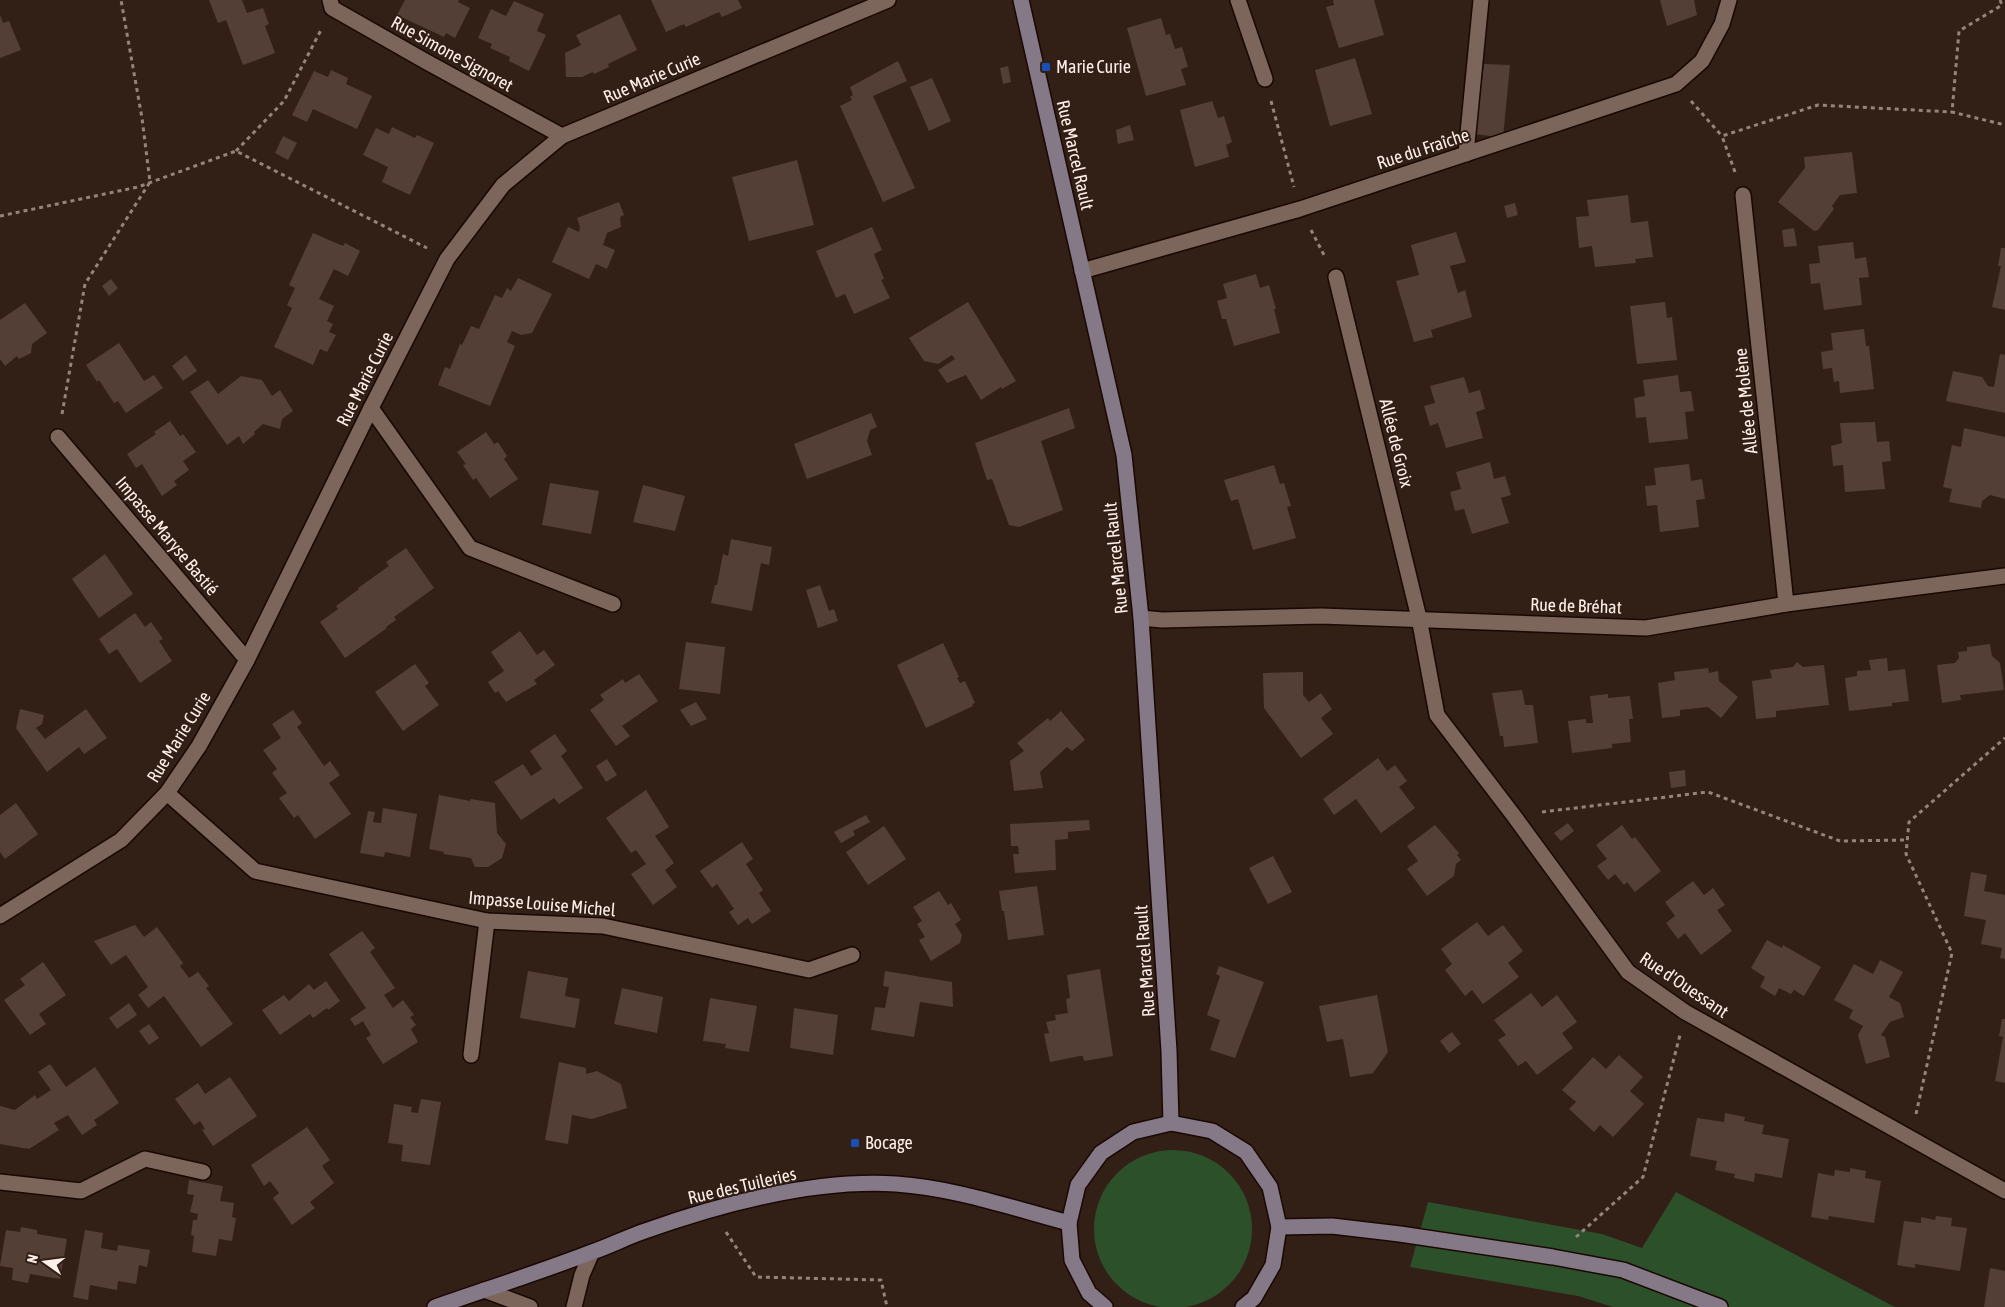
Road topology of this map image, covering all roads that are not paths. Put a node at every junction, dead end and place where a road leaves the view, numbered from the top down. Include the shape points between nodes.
1 (888, 0) edge
2 (1021, 0) edge
3 (1238, 0) edge
4 (1482, 0) edge
5 (1729, 0) edge
6 (331, 4) edge
7 (1265, 79) road end
8 (562, 136) junction
9 (1466, 154) junction
10 (1743, 195) road end
11 (1082, 271) junction
12 (1336, 277) road end
13 (371, 408) junction
14 (58, 437) road end
15 (2005, 576) edge
16 (614, 604) dead end
17 (1786, 604) junction
18 (1141, 618) junction
19 (1419, 618) junction
20 (247, 660) junction
21 (167, 793) junction
22 (0, 916) edge
23 (487, 921) junction
24 (852, 955) dead end
25 (471, 1055) dead end
26 (1171, 1123) junction
27 (203, 1172) dead end
28 (0, 1182) edge
29 (2005, 1191) edge
30 (1069, 1223) junction
31 (1279, 1227) junction
32 (592, 1252) junction
33 (484, 1290) junction
34 (435, 1307) edge
35 (530, 1307) edge
36 (574, 1307) edge
37 (1104, 1307) edge
38 (1243, 1307) edge
39 (1720, 1307) edge

1 - 8 street, Rue Marie Curie
2 - 11 street, Rue Marcel Rault
3 - 7 street
4 - 9 street
5 - 9 street, Rue du Fraîche via 1722,24 1702,61 1676,84
6 - 8 street, Rue Simone Signoret
8 - 13 street, Rue Marie Curie via 503,185 447,258
9 - 11 street, Rue du Fraîche via 1300,209
10 - 17 street, Allée de Molène
11 - 18 street, Rue Marcel Rault via 1124,455
12 - 19 street, Allée de Groix
13 - 16 street via 470,548
13 - 20 street, Rue Marie Curie
14 - 20 street, Impasse Maryse Bastié
15 - 17 street, Rue de Bréhat
17 - 19 street, Rue de Bréhat via 1646,628
18 - 19 street, Rue de Bréhat
18 - 26 street, Rue Marcel Rault
19 - 29 street, Rue d'Ouessant via 1437,715 1628,972 1686,1012
20 - 21 street, Rue Marie Curie via 199,746
21 - 22 street, Rue Marie Curie via 121,840
21 - 23 street, Impasse Louise Michel via 254,872
23 - 24 street, Impasse Louise Michel via 603,926 809,970
23 - 25 street
26 - 30 street via 1133,1132 1101,1153 1078,1185
26 - 31 street via 1212,1130 1246,1152 1270,1186
27 - 28 street via 145,1159 81,1192
30 - 32 street, Rue des Tuileries via 940,1189 851,1184 789,1192 711,1210
30 - 37 street via 1072,1260 1089,1293
31 - 38 street via 1273,1265 1254,1298
31 - 39 street via 1332,1226 1553,1257 1623,1270
32 - 33 street, Rue des Tuileries
32 - 36 street
33 - 34 street, Rue des Tuileries
33 - 35 street

